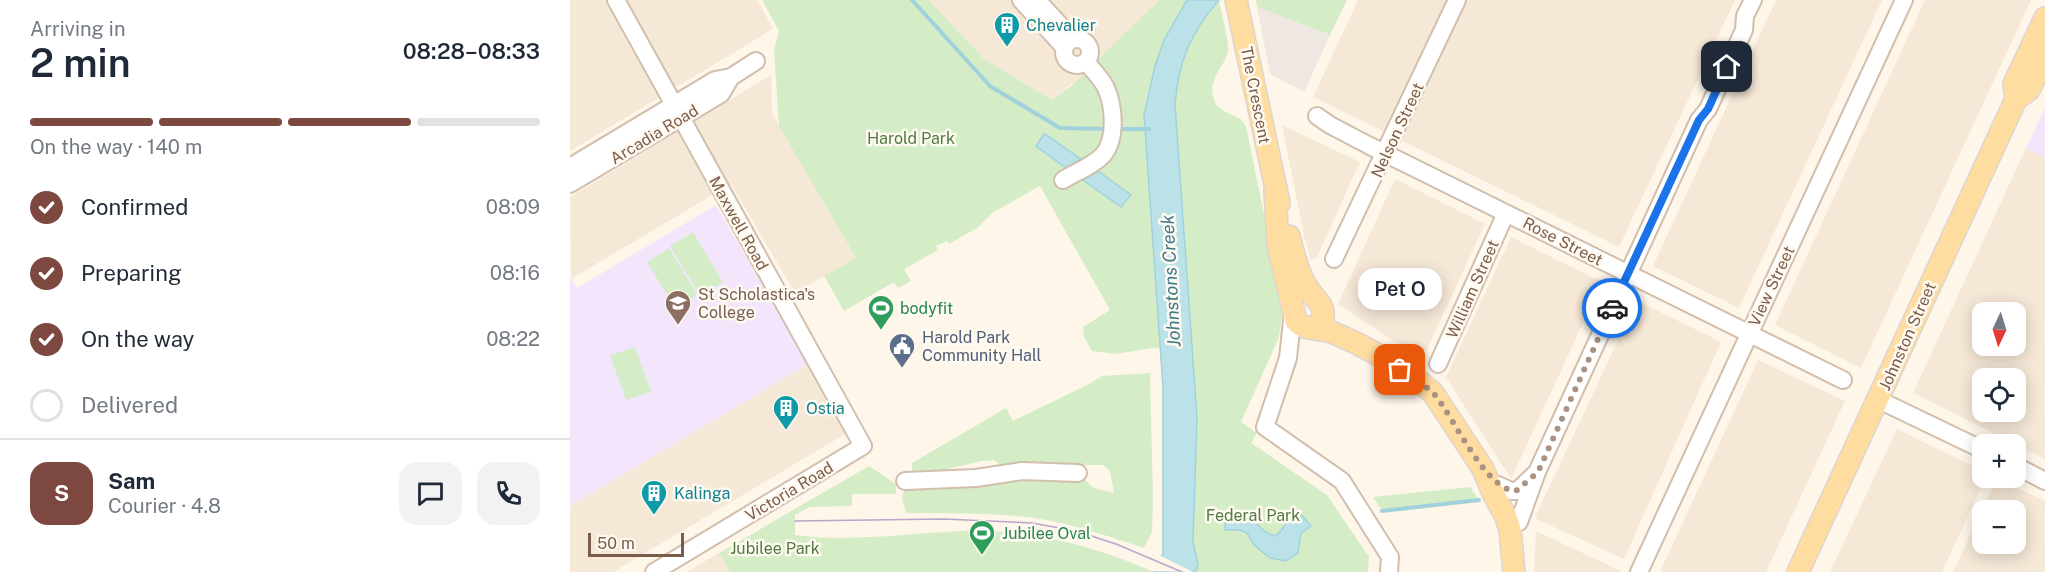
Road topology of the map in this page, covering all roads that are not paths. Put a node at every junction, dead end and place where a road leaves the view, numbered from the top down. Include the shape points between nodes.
1 (616, 0) edge
2 (1021, 0) edge
3 (1037, 0) edge
4 (1457, 0) edge
5 (1752, 0) edge
6 (1904, 0) edge
7 (1238, 9) edge
8 (2045, 18) edge
9 (1069, 43) junction
10 (2045, 56) edge
11 (756, 61) dead end
12 (2016, 99) junction
13 (676, 112) junction
14 (1317, 116) dead end
15 (1386, 154) junction
16 (570, 167) edge
17 (1064, 180) dead end
18 (570, 184) edge
19 (1275, 191) junction
20 (1506, 213) junction
21 (1334, 259) dead end
22 (1628, 274) junction
23 (1318, 299) junction
24 (1293, 310) junction
25 (1313, 328) junction
26 (1749, 333) junction
27 (1372, 352) junction
28 (1438, 364) dead end
29 (1843, 380) dead end
30 (1278, 388) junction
31 (1879, 400) junction
32 (1972, 445) edge
33 (863, 446) joint
34 (1483, 469) junction
35 (2026, 471) edge
36 (1538, 472) junction
37 (1078, 473) dead end
38 (905, 481) dead end
39 (2045, 481) edge
40 (1497, 485) junction
41 (1519, 522) junction
42 (654, 572) edge
43 (1389, 572) edge
44 (1515, 572) edge
45 (1639, 572) edge
46 (1798, 572) edge

1 - 13 street, Maxwell Road
2 - 9 street
3 - 9 street
4 - 15 street, Nelson Street
5 - 22 street via 1744,30
6 - 26 street, View Street
7 - 19 main road, The Crescent
8 - 12 main road, Johnston Street via 2014,84
9 - 17 street via 1065,58 1071,64 1086,62 1106,88 1112,129 1100,158
10 - 12 main road, Johnston Street via 2029,90
11 - 13 street, Arcadia Road via 731,77 721,94
12 - 31 main road, Johnston Street
13 - 16 street, Arcadia Road
13 - 18 street, Arcadia Road
13 - 33 street, Maxwell Road
14 - 15 street, Rose Street
15 - 20 street, Rose Street
15 - 21 street, Nelson Street
19 - 23 main road, The Crescent via 1299,268 1309,291
19 - 24 main road, The Crescent via 1278,245
20 - 22 street, Rose Street
20 - 28 street, William Street
22 - 26 street, Rose Street
22 - 36 street
23 - 24 main road via 1303,297
23 - 25 main road via 1324,315
23 - 27 main road, The Crescent via 1339,324
24 - 25 main road via 1299,324
24 - 30 street via 1289,355
25 - 27 main road, The Crescent via 1333,332
25 - 30 street via 1302,340 1293,369
26 - 29 street, Rose Street
26 - 45 street, View Street
27 - 34 main road, The Crescent via 1432,393
30 - 43 street via 1265,427 1342,482 1390,557
31 - 32 street
31 - 46 main road, Johnston Street
33 - 42 street, Victoria Road
34 - 40 main road, The Crescent
34 - 44 main road, The Crescent via 1508,522
35 - 39 street
36 - 40 street via 1516,491
36 - 41 street
37 - 38 street via 1023,471 976,478
40 - 41 main road, The Crescent
41 - 44 main road, The Crescent via 1521,538

